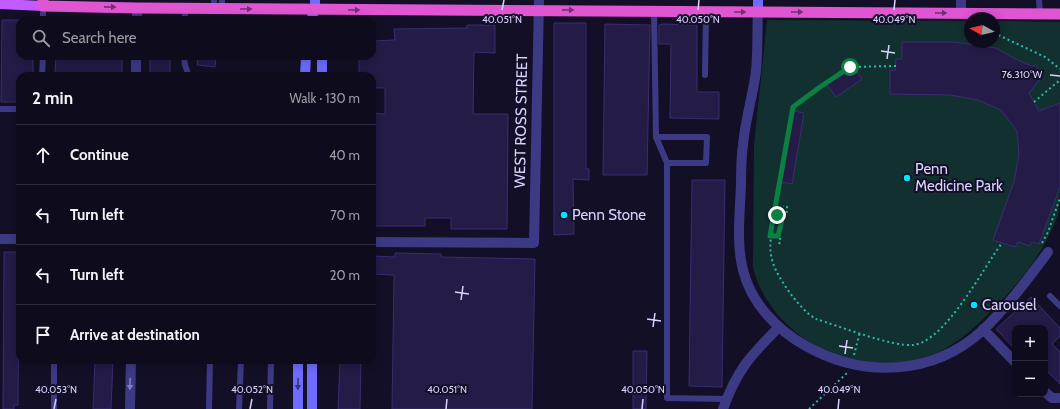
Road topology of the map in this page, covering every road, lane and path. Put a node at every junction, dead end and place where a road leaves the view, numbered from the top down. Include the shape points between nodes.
1 (758, 0) edge
2 (961, 0) edge
3 (1039, 0) edge
4 (43, 3) edge
5 (0, 4) edge
6 (218, 4) edge
7 (132, 5) edge
8 (539, 5) edge
9 (185, 8) junction
10 (654, 11) junction
11 (315, 12) edge
12 (706, 12) junction
13 (758, 12) junction
14 (961, 13) junction
15 (1040, 14) junction
16 (1060, 14) edge
17 (43, 16) edge
18 (136, 16) edge
19 (185, 16) edge
20 (1000, 36) edge
21 (43, 60) edge
22 (136, 60) edge
23 (184, 60) edge
24 (306, 60) edge
25 (322, 60) edge
26 (896, 66) dead end
27 (1060, 69) edge
28 (42, 72) edge
29 (136, 72) edge
30 (188, 72) edge
31 (305, 72) edge
32 (322, 72) edge
33 (705, 75) dead end
34 (1060, 80) edge
35 (1034, 102) dead end
36 (0, 109) edge
37 (16, 109) edge
38 (656, 137) junction
39 (667, 163) junction
40 (1060, 198) edge
41 (783, 206) dead end
42 (770, 236) junction
43 (778, 236) junction
44 (0, 239) edge
45 (16, 239) edge
46 (376, 242) edge
47 (1002, 243) dead end
48 (779, 244) dead end
49 (1039, 247) dead end
50 (1048, 252) dead end
51 (1050, 296) dead end
52 (1060, 306) edge
53 (779, 327) junction
54 (983, 329) junction
55 (860, 332) junction
56 (854, 361) junction
57 (1014, 361) edge
58 (54, 364) edge
59 (131, 364) edge
60 (210, 364) edge
61 (240, 364) edge
62 (271, 364) edge
63 (298, 364) edge
64 (312, 364) edge
65 (1048, 395) edge
66 (1060, 398) edge
67 (724, 404) edge
68 (54, 409) edge
69 (130, 409) edge
70 (209, 409) edge
71 (239, 409) edge
72 (270, 409) edge
73 (298, 409) edge
74 (312, 409) edge
75 (809, 409) edge

1 - 13 main road
2 - 14 street
3 - 15 lane
4 - 5 main road
4 -> 7 highway
4 - 17 lane
6 - 9 highway
6 -> 11 highway
7 - 9 highway
7 - 18 street
8 -> 10 highway
11 -> 8 highway
8 - 46 street, WEST ROSS STREET via 534,243
9 - 19 lane
10 - 12 highway
10 - 38 lane
12 -> 13 highway
12 - 33 lane
13 -> 14 highway
13 - 53 street via 756,72 742,146 740,249 742,269 750,292
14 - 15 highway
15 - 16 highway
20 - 27 path via 1045,57
21 - 28 lane
22 - 29 street
23 - 30 lane
24 - 31 main road
25 - 32 main road
26 - 42 path via 850,67 793,107
34 - 35 path
36 - 37 lane
38 - 39 lane
38 - 39 lane via 707,137 706,163
39 - 67 lane via 667,398
40 - 49 path via 1048,232
41 - 43 path via 788,207 787,212 778,211 777,215 782,220
42 - 43 path
42 - 55 path via 773,265 805,311 816,319
43 - 48 path via 781,240
44 - 45 street
47 - 55 path via 952,317 934,335 915,345 899,344
50 - 54 street
51 - 52 lane
53 - 56 street via 820,354 841,362
53 - 67 street via 752,354 737,375
54 - 56 street via 953,351 907,367 887,368
54 - 57 street
55 - 56 path
56 - 75 path
58 - 68 lane
59 -> 69 street
60 - 70 lane
61 - 71 lane
62 - 72 lane
63 -> 73 main road
64 - 74 main road
65 - 66 street via 1052,398

